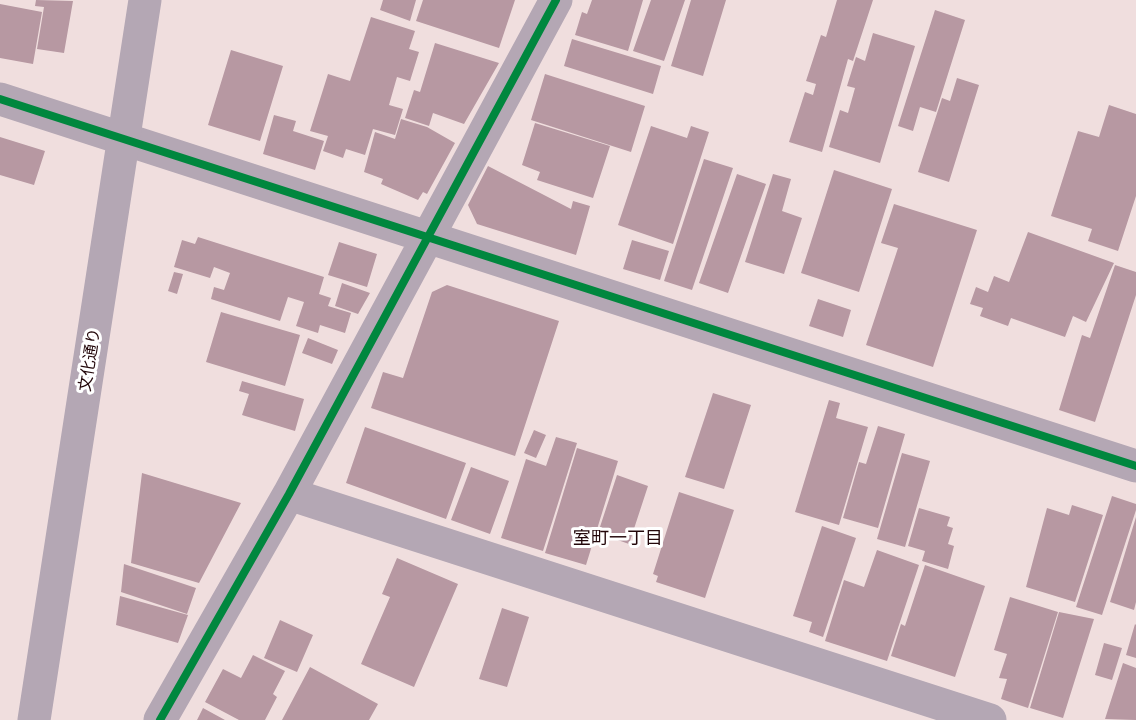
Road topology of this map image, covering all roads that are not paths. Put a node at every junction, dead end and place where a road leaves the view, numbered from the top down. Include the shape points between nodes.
1 (145, 0) edge
2 (556, 0) edge
3 (0, 99) edge
4 (124, 141) junction
5 (428, 238) junction
6 (1136, 466) edge
7 (289, 494) junction
8 (34, 720) edge
9 (160, 720) edge
10 (987, 720) edge

1 - 4 street, 文化通り
2 - 5 street
3 - 4 street
4 - 5 street
4 - 8 street, 文化通り
5 - 6 street
5 - 7 street
7 - 9 street
7 - 10 street

